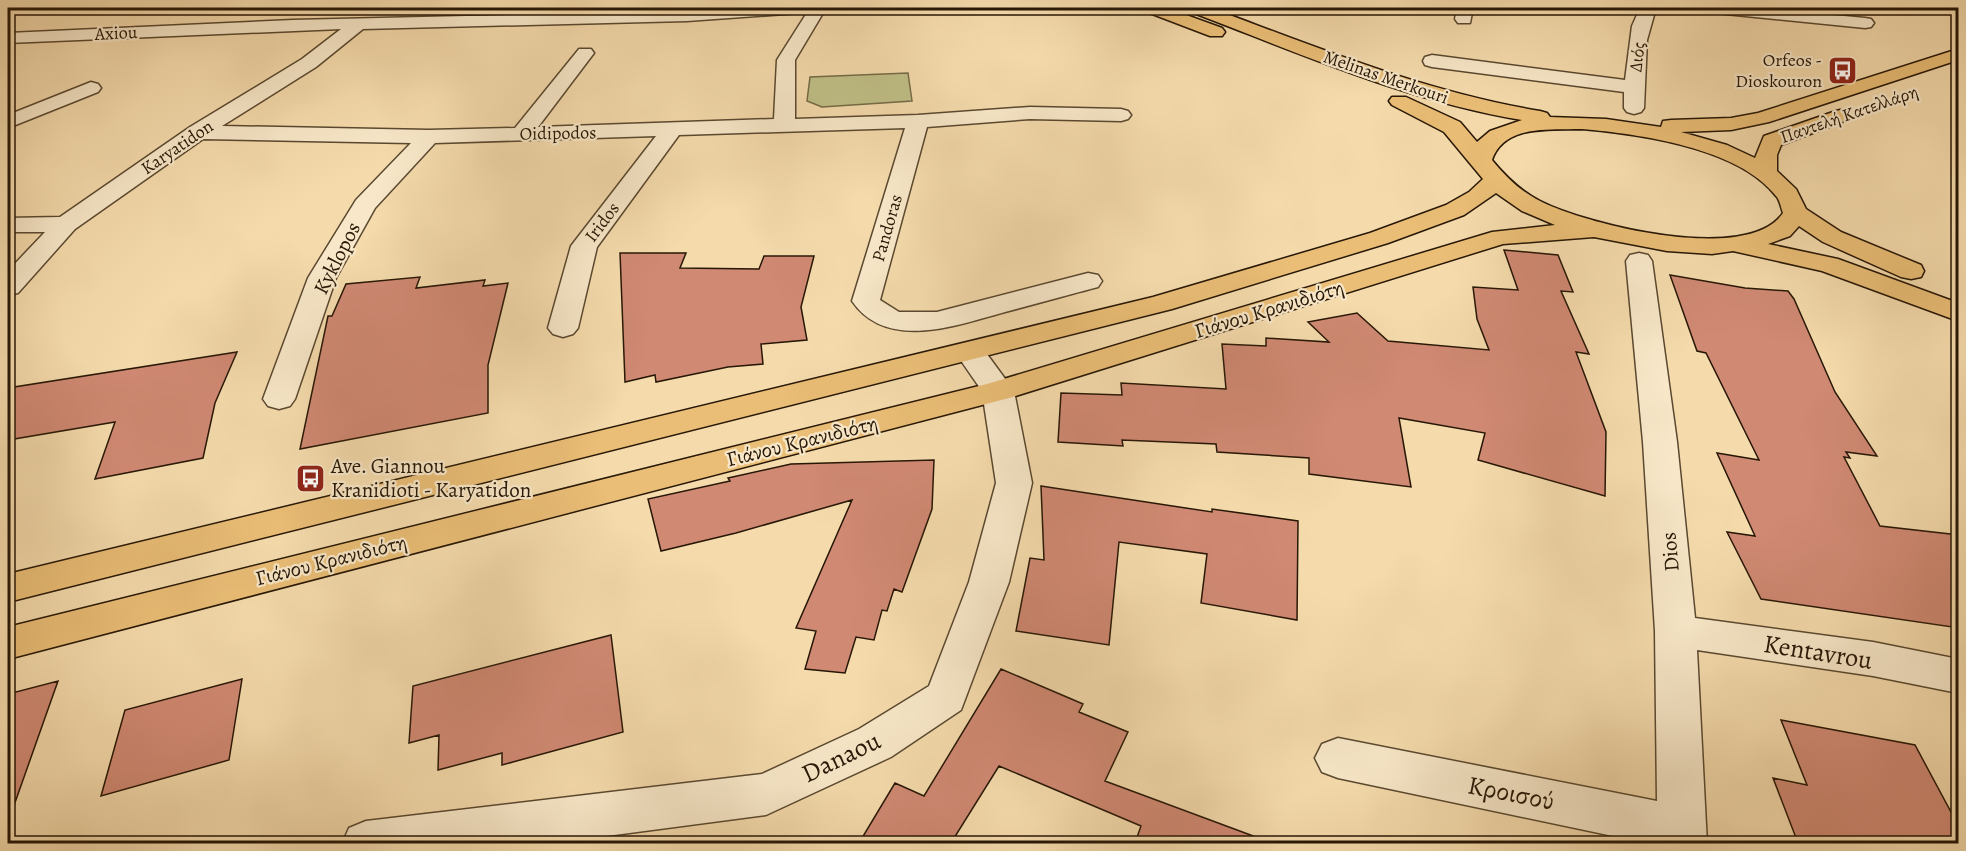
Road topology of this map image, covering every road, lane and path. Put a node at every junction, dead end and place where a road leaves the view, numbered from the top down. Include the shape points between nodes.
1 (800, 8) edge
2 (818, 8) edge
3 (1153, 8) edge
4 (1197, 8) edge
5 (1648, 8) edge
6 (1715, 8) edge
7 (590, 13) edge
8 (359, 23) junction
9 (1865, 23) dead end
10 (8, 38) edge
11 (585, 53) dead end
12 (1959, 54) edge
13 (1432, 61) dead end
14 (1633, 87) junction
15 (91, 88) dead end
16 (1861, 109) dead end
17 (1121, 115) dead end
18 (1629, 117) junction
19 (918, 121) junction
20 (8, 122) edge
21 (1582, 123) junction
22 (784, 126) junction
23 (671, 130) junction
24 (198, 132) junction
25 (521, 134) junction
26 (429, 137) junction
27 (1488, 171) junction
28 (1765, 173) junction
29 (1795, 213) junction
30 (66, 224) junction
31 (8, 225) edge
32 (1592, 230) junction
33 (1729, 244) junction
34 (1638, 261) dead end
35 (1088, 281) dead end
36 (8, 287) edge
37 (1959, 289) edge
38 (1959, 314) edge
39 (563, 328) dead end
40 (970, 352) junction
41 (998, 391) junction
42 (279, 399) dead end
43 (8, 588) edge
44 (1676, 631) junction
45 (8, 643) edge
46 (1959, 676) edge
47 (1338, 758) dead end
48 (1683, 836) edge
49 (366, 843) edge

1 - 7 street, Axiou via 687,16
2 - 22 street via 786,60
3 - 27 main road, Melinas Merkouri via 1410,106 1452,127
4 - 21 main road, Melinas Merkouri via 1436,96 1497,112
5 - 14 street, Διός via 1644,12
6 - 9 street
7 - 8 street, Axiou
8 - 10 street, Axiou
8 - 24 street, Karyatidon via 309,63
11 - 25 street
12 - 18 main road, Παντελή Κατελλάρη via 1731,124
13 - 14 street
14 - 18 street, Διός
15 - 20 street
16 - 28 main road, Παντελή Κατελλάρη via 1772,141
17 - 19 street, Oidipodos via 1030,113
18 - 21 main road
18 - 28 main road
19 - 22 street, Oidipodos
19 - 35 street, Pandoras via 866,301 874,311 914,323 938,321
21 - 27 main road, Γιάνου Κρανιδιότη via 1540,124 1507,131 1487,143
22 - 23 street, Oidipodos
23 - 25 street, Oidipodos
23 - 39 street, Iridos via 584,246
24 - 26 street, Oidipodos
24 - 30 street, Karyatidon
25 - 26 street, Oidipodos
26 - 42 street, Kyklopos via 364,205 327,269
27 - 32 main road, Melinas Merkouri via 1517,199 1550,216
27 - 40 main road, Γιάνου Κρανιδιότη via 1478,197 1455,210 1379,237 1162,303
28 - 29 main road via 1788,194
29 - 33 main road via 1782,231 1750,243
29 - 37 main road via 1832,237
30 - 31 street
30 - 36 street, Karyatidon
32 - 33 main road via 1646,242
32 - 41 main road, Γιάνου Κρανιδιότη via 1501,237
33 - 38 main road via 1829,265
34 - 44 street, Dios via 1660,442
40 - 41 street, Danaou
40 - 43 main road, Γιάνου Κρανιδιότη
41 - 45 main road, Γιάνου Κρανιδιότη
41 - 49 street, Danaou via 1014,483 989,582 946,697 875,743 766,794
44 - 46 street, Kentavrou
44 - 48 street, Dios
47 - 48 street, Κροισού

